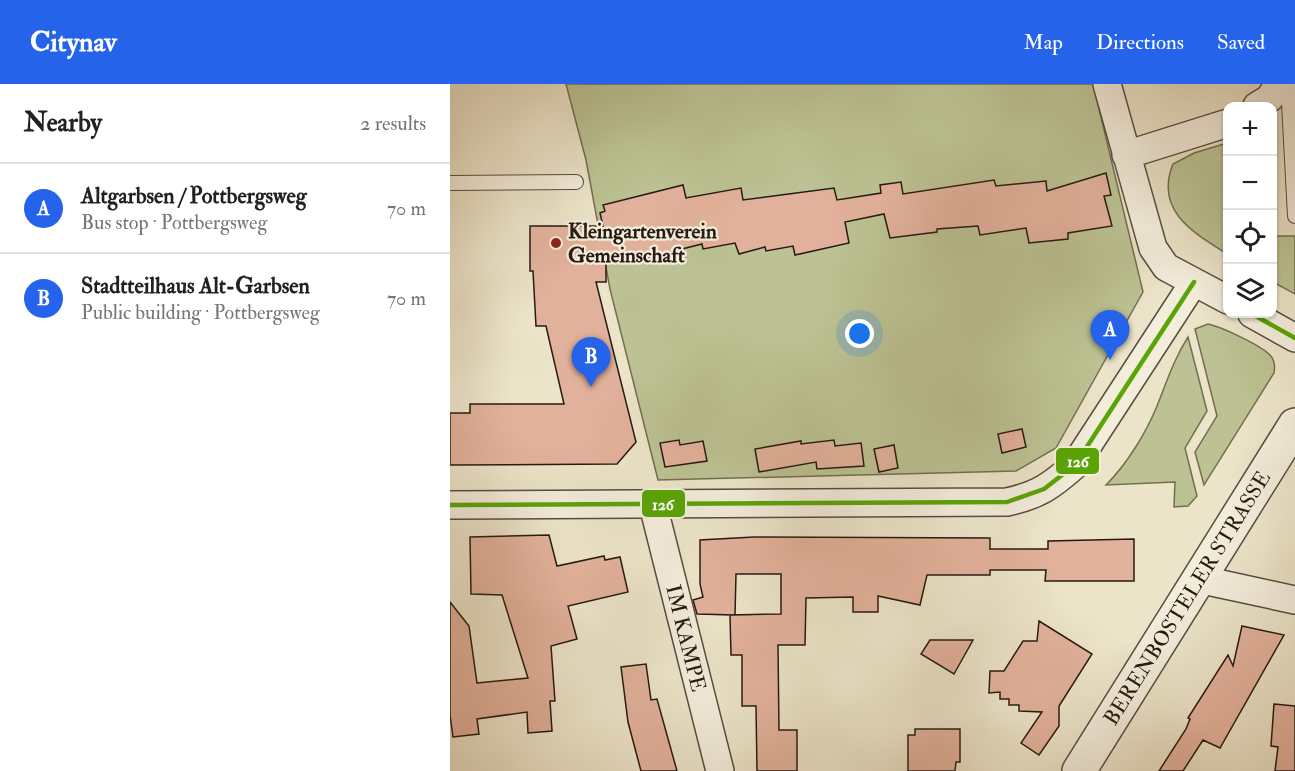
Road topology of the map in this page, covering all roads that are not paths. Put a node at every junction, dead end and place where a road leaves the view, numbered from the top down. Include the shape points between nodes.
1 (1107, 84) edge
2 (1278, 84) edge
3 (1288, 84) edge
4 (1264, 102) edge
5 (1223, 124) edge
6 (1126, 155) junction
7 (576, 182) dead end
8 (450, 183) edge
9 (1294, 216) edge
10 (1194, 282) junction
11 (1223, 298) edge
12 (1259, 318) edge
13 (1295, 338) edge
14 (1295, 425) edge
15 (450, 505) edge
16 (653, 505) junction
17 (1198, 579) junction
18 (1295, 600) edge
19 (720, 771) edge
20 (1080, 771) edge

1 - 6 street
2 - 4 street
3 - 9 lane
5 - 6 street
6 - 10 street via 1153,248 1166,267
7 - 8 lane
10 - 11 street
10 - 16 street via 1075,465 1049,488 1030,497 1007,502
12 - 13 street
14 - 17 street, BERENBOSTELER STRASSE
15 - 16 street
16 - 19 street, IM KAMPE
17 - 18 street
17 - 20 street, BERENBOSTELER STRASSE

